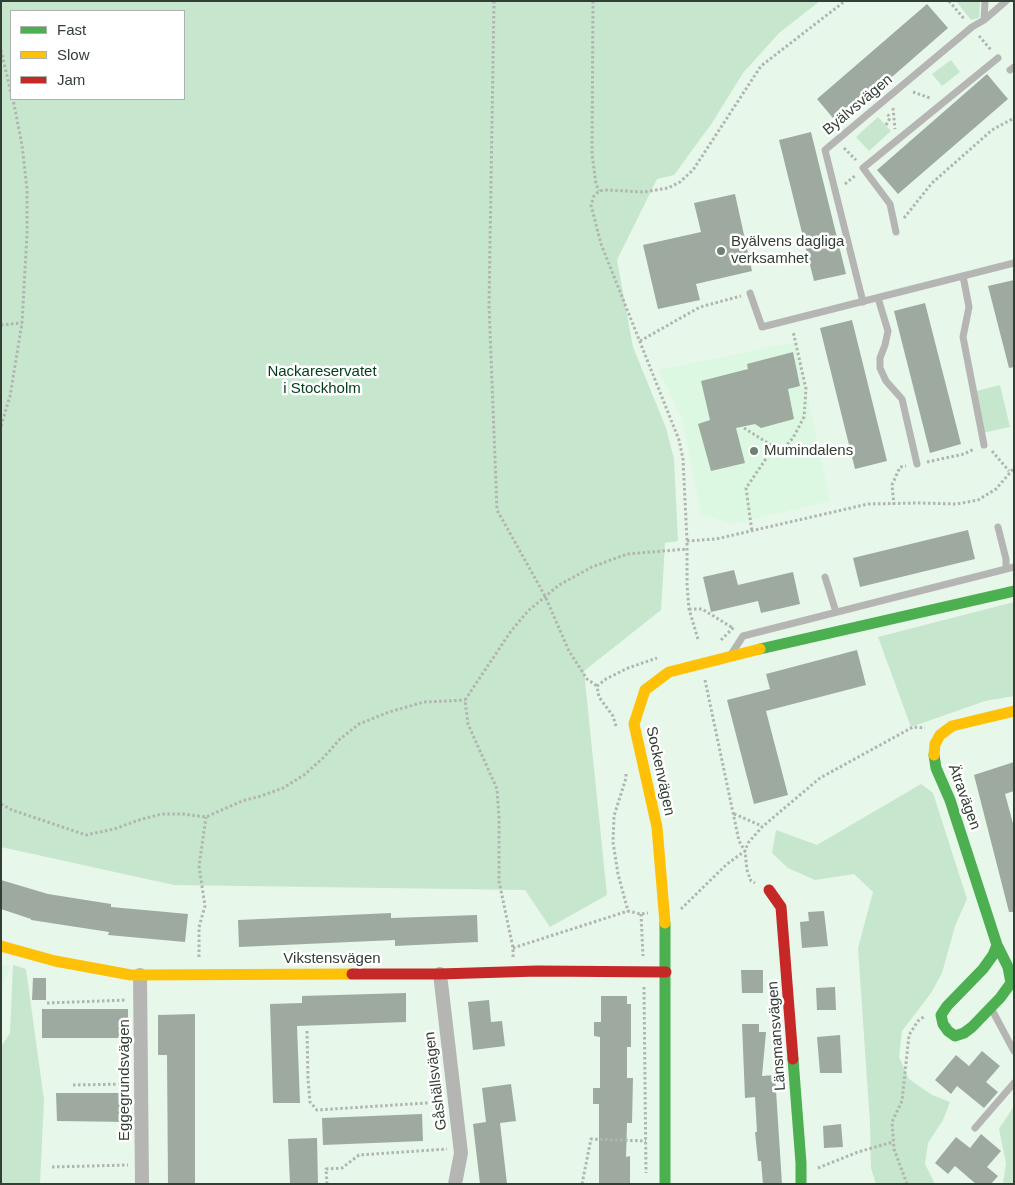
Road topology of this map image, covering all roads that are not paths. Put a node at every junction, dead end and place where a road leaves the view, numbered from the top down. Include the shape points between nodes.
1 (985, 1) edge
2 (1006, 1) edge
3 (984, 20) junction
4 (998, 58) road end
5 (895, 230) road end
6 (1014, 263) edge
7 (963, 276) junction
8 (750, 293) road end
9 (878, 298) junction
10 (863, 302) junction
11 (984, 445) road end
12 (917, 464) road end
13 (998, 527) dead end
14 (1014, 567) edge
15 (1006, 569) junction
16 (826, 577) dead end
17 (1014, 591) edge
18 (836, 612) junction
19 (731, 656) junction
20 (1014, 711) edge
21 (769, 890) road end
22 (997, 945) junction
23 (1, 946) edge
24 (1011, 966) edge
25 (666, 972) junction
26 (440, 974) junction
27 (140, 975) junction
28 (991, 1008) junction
29 (1014, 1051) edge
30 (1014, 1083) edge
31 (975, 1128) dead end
32 (801, 1180) edge
33 (142, 1184) edge
34 (455, 1184) edge
35 (665, 1184) edge

1 - 3 lane
2 - 3 lane, Byälvsvägen
3 - 10 lane, Byälvsvägen via 825,150
4 - 5 lane via 863,168 890,204
6 - 7 lane
7 - 9 lane
7 - 11 lane via 969,307 963,337
8 - 10 lane via 762,327
9 - 10 lane
9 - 12 lane via 888,331 880,368 886,381 902,399
13 - 15 lane
14 - 15 lane
15 - 18 lane
16 - 18 lane
17 - 19 street, Sockenvägen
18 - 19 lane via 743,636
19 - 25 street, Sockenvägen via 669,672 645,690 634,724 657,827
20 - 22 street, Ätravägen via 952,726 940,735 934,753 936,768 950,800
21 - 32 street, Länsmansvägen via 782,907
22 - 24 street, Ätravägen
22 - 28 street, Ätravägen via 983,969 947,1006 941,1015 943,1024 955,1036 972,1027
23 - 27 street, Vikstensvägen via 55,961
24 - 28 street, Ätravägen via 1010,983
25 - 26 street, Vikstensvägen
25 - 35 street, Sockenvägen
26 - 27 street, Vikstensvägen
26 - 34 street, Gåshällsvägen via 460,1148
27 - 33 street, Eggegrundsvägen
28 - 29 lane
30 - 31 lane

